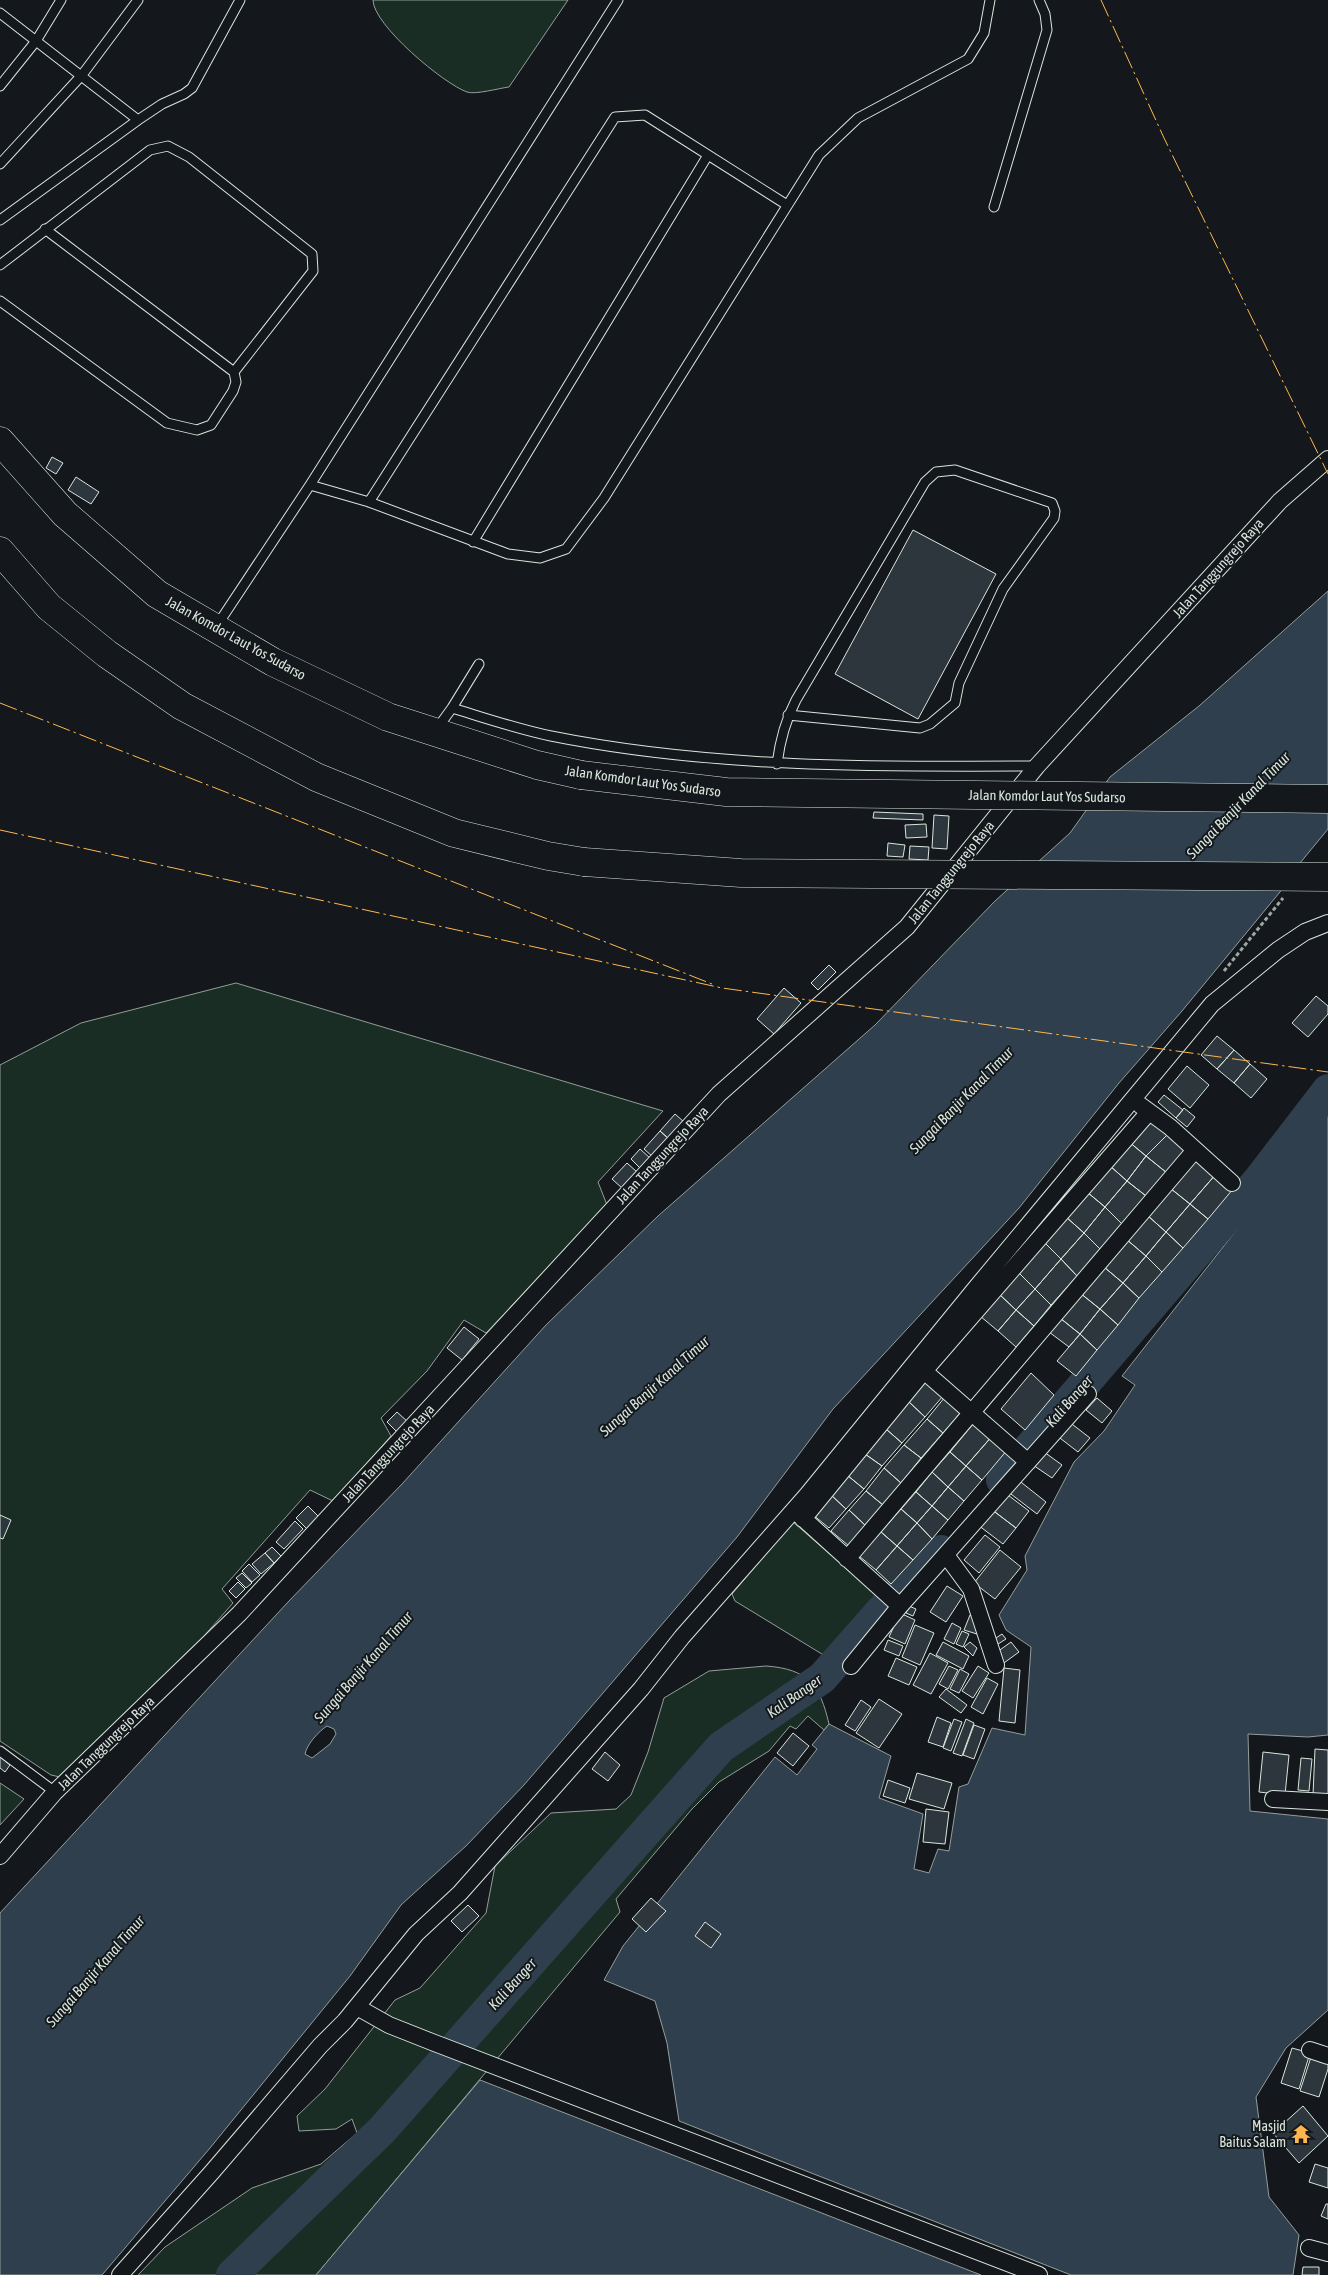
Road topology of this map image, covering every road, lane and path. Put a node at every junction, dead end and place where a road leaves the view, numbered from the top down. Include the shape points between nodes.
1 (61, 0) edge
2 (138, 0) edge
3 (240, 0) edge
4 (618, 0) edge
5 (990, 0) edge
6 (1039, 0) edge
7 (0, 13) edge
8 (36, 41) junction
9 (82, 75) junction
10 (0, 86) edge
11 (138, 120) junction
12 (708, 155) junction
13 (0, 164) edge
14 (787, 205) junction
15 (994, 207) dead end
16 (0, 220) edge
17 (46, 228) junction
18 (0, 265) edge
19 (0, 301) edge
20 (234, 372) junction
21 (0, 441) edge
22 (1328, 458) edge
23 (310, 484) junction
24 (369, 502) junction
25 (473, 542) junction
26 (0, 551) edge
27 (215, 628) junction
28 (479, 664) dead end
29 (452, 708) junction
30 (788, 715) junction
31 (435, 732) junction
32 (777, 764) junction
33 (1037, 766) junction
34 (1328, 800) edge
35 (1328, 878) edge
36 (1328, 923) edge
37 (1132, 1100) junction
38 (1149, 1112) junction
39 (1195, 1150) junction
40 (1232, 1183) dead end
41 (919, 1367) junction
42 (1088, 1394) dead end
43 (972, 1412) junction
44 (1028, 1462) junction
45 (798, 1514) junction
46 (946, 1555) junction
47 (848, 1559) junction
48 (900, 1606) junction
49 (996, 1665) dead end
50 (852, 1666) dead end
51 (0, 1751) edge
52 (55, 1792) junction
53 (1273, 1799) dead end
54 (1328, 1802) edge
55 (0, 1856) edge
56 (358, 2007) junction
57 (1310, 2050) dead end
58 (1328, 2056) edge
59 (1310, 2248) dead end
60 (1328, 2253) edge
61 (120, 2275) edge
62 (1039, 2275) edge

1 - 8 lane
2 - 9 lane
3 - 11 lane via 192,88
4 - 23 lane
5 - 14 lane via 984,33 968,59 858,118 819,155
6 - 15 lane via 1047,30
7 - 8 lane
8 - 9 lane
8 - 10 lane
9 - 11 lane
9 - 13 lane
11 - 16 lane
12 - 14 lane
12 - 24 lane via 645,115 615,117
12 - 25 lane
14 - 25 lane via 604,498 566,549 540,558 508,554
17 - 18 lane
17 - 20 lane
17 - 20 lane via 150,150 168,146 189,157 312,254 313,271
19 - 20 lane via 167,423 183,428 197,430 211,425 233,391 236,382
21 - 27 highway, Jalan Komdor Laut Yos Sudarso via 65,514 129,570 157,594
22 - 33 street, Jalan Tanggungrejo Raya via 1280,500
23 - 24 lane
23 - 27 lane
24 - 25 lane
26 - 35 highway, bridge via 49,607 107,654 190,711 316,777 454,833 584,862 741,873
27 - 31 highway, Jalan Komdor Laut Yos Sudarso via 273,662 388,717
28 - 29 lane
29 - 31 lane
29 - 32 lane via 549,736 622,749
30 - 30 lane via 925,482 936,472 955,470 1052,503 1054,518 1003,589 959,683 955,703 937,719 920,728
30 - 32 lane
31 - 34 highway, Jalan Komdor Laut Yos Sudarso, bridge via 536,765 581,775 726,792
32 - 33 lane
33 - 52 street, Jalan Tanggungrejo Raya via 907,927 719,1094 239,1614
36 - 37 street via 1304,932 1278,950 1212,1004
37 - 38 street
37 - 41 street
38 - 39 street
38 - 41 street
39 - 40 street
39 - 43 street
41 - 43 street
41 - 45 street
42 - 44 street
43 - 44 street
43 - 47 street
44 - 46 street
45 - 47 street
45 - 56 street via 767,1538 641,1689 460,1893 416,1934
46 - 48 street
46 - 49 street via 972,1589
47 - 48 street
48 - 50 street
51 - 52 lane
52 - 55 street, Jalan Tanggungrejo Raya
53 - 54 street
56 - 61 street via 294,2075
56 - 62 street via 389,2025 432,2042
57 - 58 street
59 - 60 street

